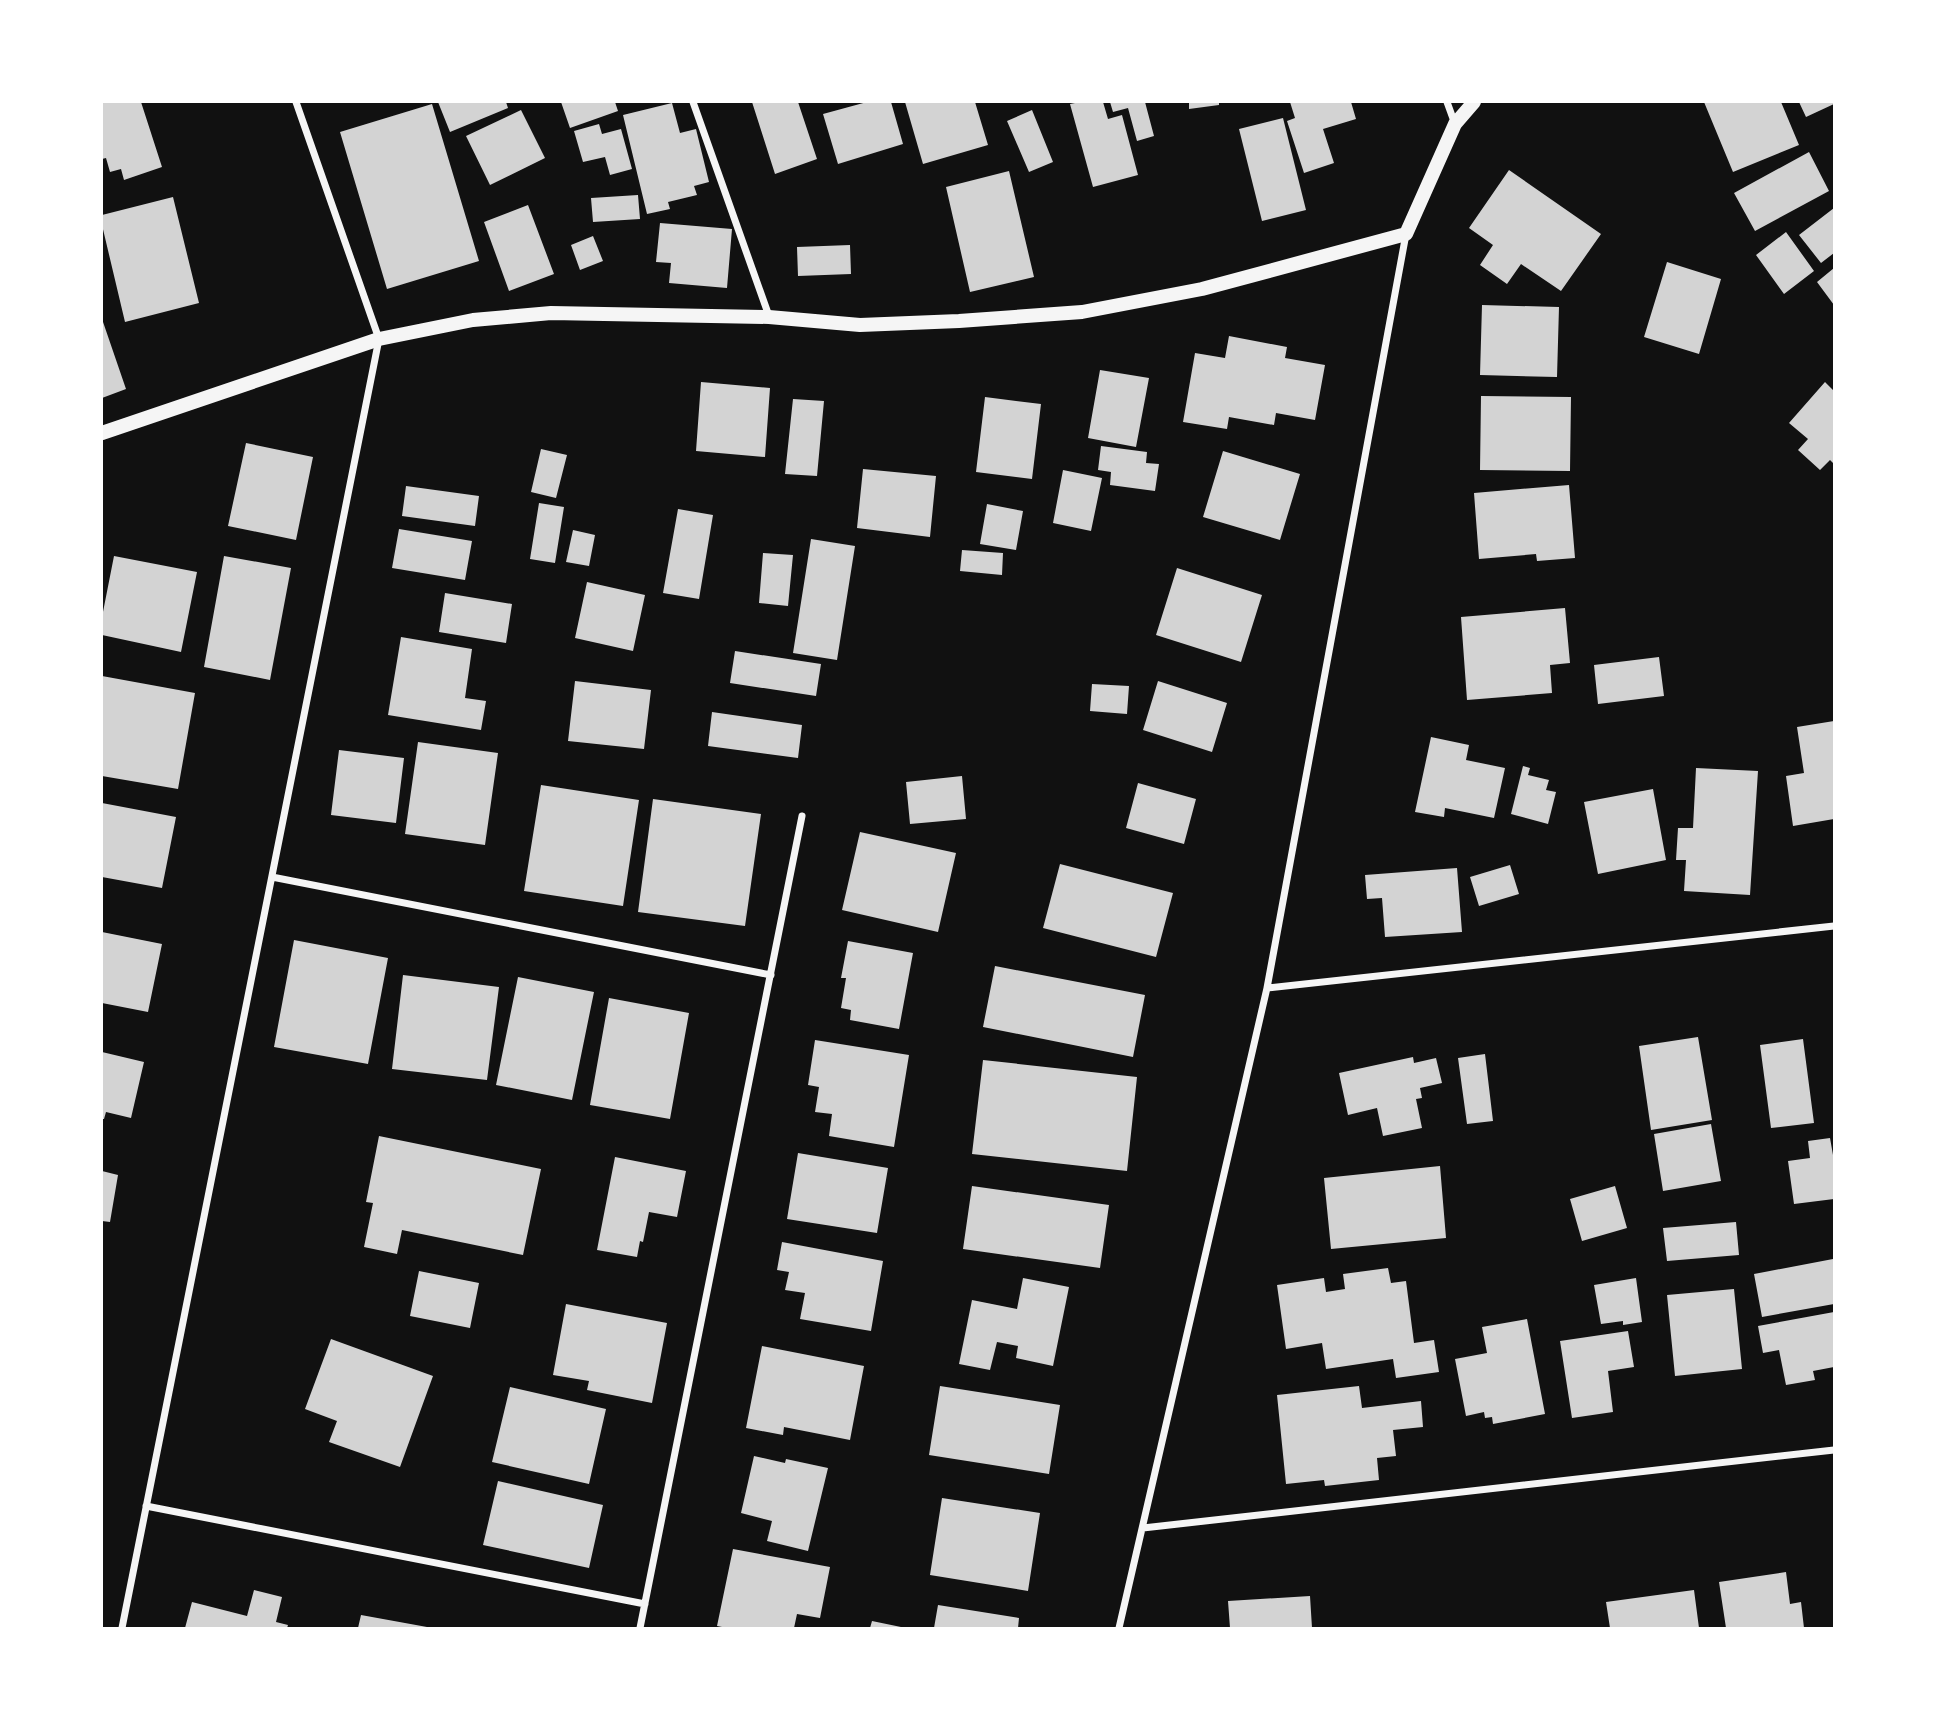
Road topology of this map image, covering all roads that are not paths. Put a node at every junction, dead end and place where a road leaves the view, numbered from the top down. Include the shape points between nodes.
1 (296, 102) edge
2 (694, 102) edge
3 (1447, 102) edge
4 (1474, 102) edge
5 (1455, 124) junction
6 (1406, 234) junction
7 (769, 317) junction
8 (379, 339) junction
9 (102, 433) edge
10 (803, 816) dead end
11 (272, 877) junction
12 (1835, 926) edge
13 (771, 975) junction
14 (1267, 988) junction
15 (1835, 1450) edge
16 (146, 1506) junction
17 (1143, 1528) junction
18 (645, 1604) junction
19 (122, 1629) edge
20 (640, 1629) edge
21 (1119, 1629) edge

1 - 8 street
2 - 7 street
3 - 5 street
4 - 5 main road
5 - 6 main road
6 - 7 main road via 1202,289 1082,312 860,326
6 - 14 street
7 - 8 main road via 551,313 473,320
8 - 9 main road
8 - 11 street
10 - 13 street
11 - 13 street
11 - 16 street
12 - 14 street
13 - 18 street
14 - 17 street
15 - 17 street
16 - 18 street
16 - 19 street
17 - 21 street
18 - 20 street

